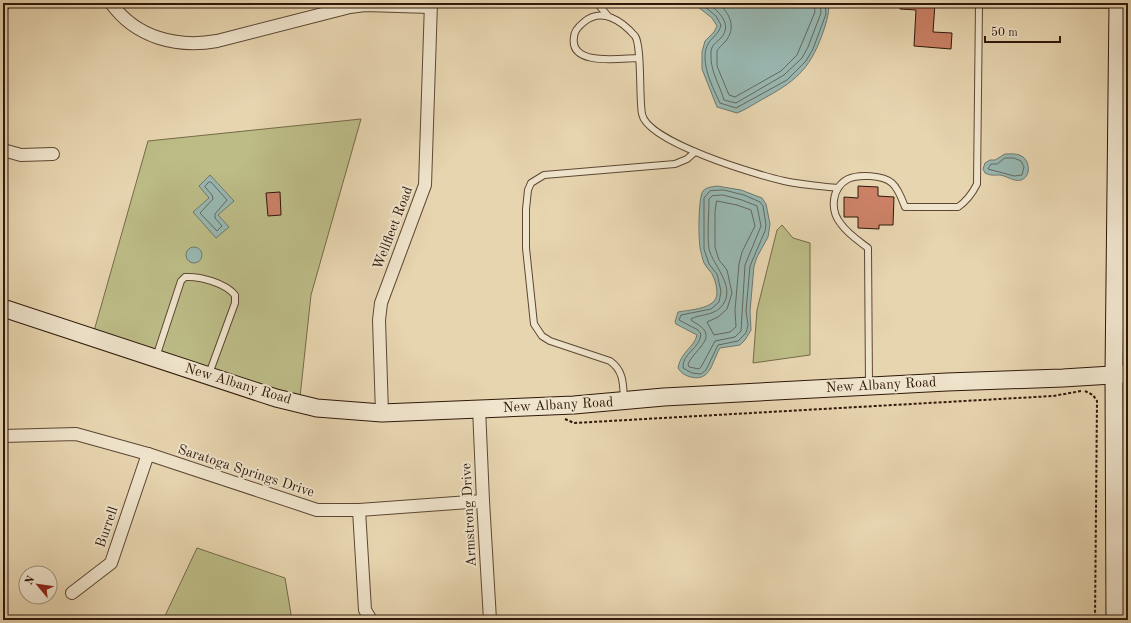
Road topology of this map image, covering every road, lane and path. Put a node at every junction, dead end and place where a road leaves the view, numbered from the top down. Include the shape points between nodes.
1 (5, 3) edge
2 (111, 3) edge
3 (597, 3) edge
4 (1118, 4) edge
5 (3, 5) edge
6 (431, 5) edge
7 (608, 16) junction
8 (639, 58) junction
9 (3, 150) edge
10 (695, 152) junction
11 (53, 154) dead end
12 (838, 188) junction
13 (3, 308) edge
14 (156, 358) junction
15 (1121, 374) edge
16 (209, 376) junction
17 (869, 386) junction
18 (624, 402) junction
19 (479, 408) junction
20 (382, 413) junction
21 (558, 420) dead end
22 (3, 436) edge
23 (148, 454) junction
24 (483, 501) junction
25 (359, 510) junction
26 (72, 593) dead end
27 (371, 620) edge
28 (490, 620) edge
29 (1095, 620) edge
30 (1115, 620) edge

1 - 5 street
2 - 6 street via 129,22 148,34 167,41 198,44 350,7
3 - 7 lane
4 - 12 lane via 979,4 977,184 973,193 958,207 905,207 892,183 881,177 848,179
4 - 15 street
6 - 20 street, Wellfleet Road via 425,185 381,303 379,320
7 - 8 lane via 619,22 637,39
7 - 8 lane via 588,18 578,27 574,36 574,47 581,55 590,58
8 - 10 lane via 642,116 649,128
9 - 11 street via 21,155
10 - 12 lane via 727,165 784,181
10 - 18 lane via 675,164 544,175 536,178 528,190 526,248 534,324 550,341 610,361 617,367 622,375
12 - 17 lane via 834,198 834,212 840,224 868,248
13 - 14 street, New Albany Road
14 - 16 street, New Albany Road
14 - 16 lane via 181,281 185,277 193,276 230,288 235,295 235,303
15 - 17 street, New Albany Road
15 - 30 street
16 - 20 street, New Albany Road via 276,398 317,408
17 - 18 street, New Albany Road via 664,397
18 - 19 street, New Albany Road
19 - 20 street, New Albany Road
19 - 24 street, Armstrong Drive
21 - 29 path via 574,422 837,408 1053,396 1087,391 1097,401
22 - 23 street, Saratoga Springs Drive via 76,434
23 - 25 street, Saratoga Springs Drive via 317,510
23 - 26 street, Burrell via 111,563
24 - 25 street, Saratoga Springs Drive
24 - 28 street, Armstrong Drive
25 - 27 street via 365,610

